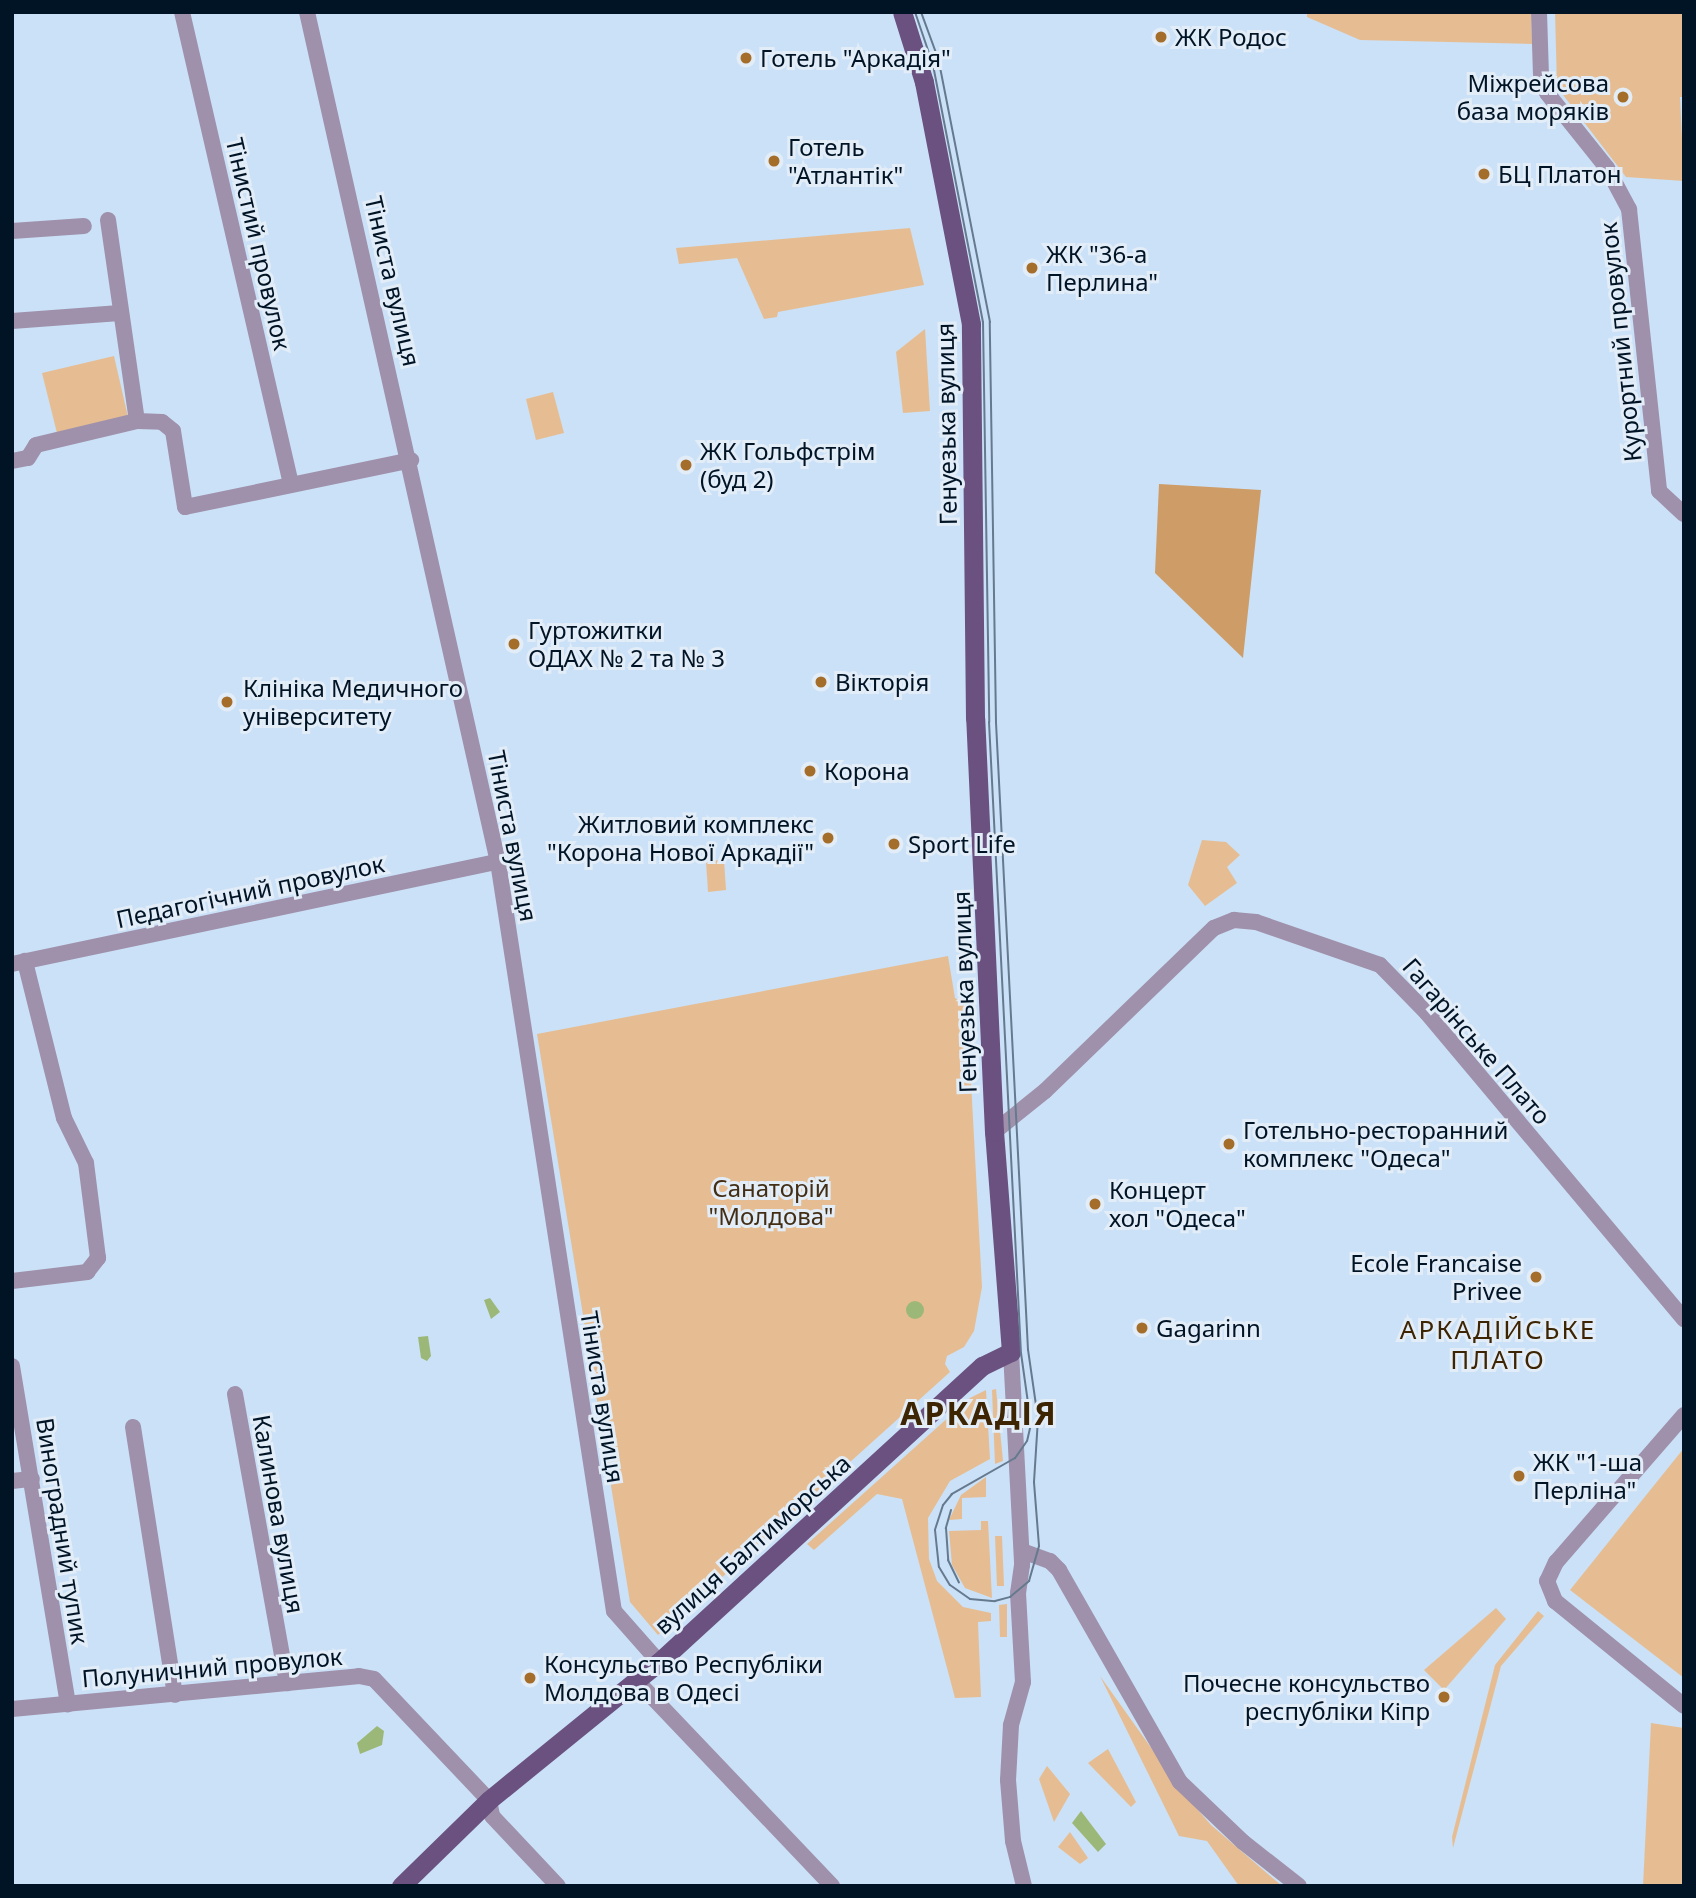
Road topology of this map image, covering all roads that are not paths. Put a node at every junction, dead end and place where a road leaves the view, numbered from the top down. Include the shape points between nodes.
1 (181, 12) edge
2 (308, 12) edge
3 (902, 12) edge
4 (1539, 12) edge
5 (108, 220) dead end
6 (84, 226) dead end
7 (12, 231) edge
8 (120, 313) junction
9 (12, 321) edge
10 (137, 421) junction
11 (411, 460) junction
12 (12, 461) edge
13 (291, 485) junction
14 (1684, 514) edge
15 (498, 862) junction
16 (19, 962) edge
17 (994, 1132) junction
18 (12, 1281) edge
19 (1684, 1320) edge
20 (1011, 1352) junction
21 (12, 1366) edge
22 (235, 1394) dead end
23 (1684, 1415) edge
24 (133, 1427) dead end
25 (32, 1479) junction
26 (12, 1481) edge
27 (1022, 1558) junction
28 (659, 1662) junction
29 (637, 1681) junction
30 (287, 1683) junction
31 (175, 1695) junction
32 (68, 1704) junction
33 (1684, 1706) edge
34 (12, 1709) edge
35 (489, 1800) junction
36 (401, 1886) edge
37 (558, 1886) edge
38 (832, 1886) edge
39 (1024, 1886) edge
40 (1299, 1886) edge

1 - 13 street, Тінистий провулок
2 - 11 street, Тіниста вулиця
3 - 17 main road, Генуезька вулиця via 924,82 971,324 975,718
4 - 14 street, Курортний провулок via 1541,74 1547,93 1607,168 1629,209 1659,491
5 - 8 street
6 - 7 street
8 - 9 street
8 - 10 street
10 - 12 street via 36,445 28,458
10 - 13 street via 162,422 173,431 185,508
11 - 13 street
11 - 15 street, Тіниста вулиця
15 - 16 street, Педагогічний провулок
15 - 28 street, Тіниста вулиця via 614,1611
16 - 18 street via 64,1118 86,1163 98,1258 87,1272
17 - 19 street, Гагарінське Плато via 1045,1091 1214,928 1234,920 1256,922 1380,965 1427,1013
17 - 20 main road, Генуезька вулиця
20 - 27 street, Генуезька вулиця
20 - 28 main road, вулиця Балтиморська via 982,1366
21 - 25 street, Виноградний тупик
22 - 30 street, Калинова вулиця
23 - 33 street via 1556,1562 1547,1581 1555,1601
24 - 31 street
25 - 26 street
25 - 32 street, Виноградний тупик
27 - 39 street, Генуезька вулиця via 1018,1592 1023,1682 1011,1725 1009,1780 1013,1841
27 - 40 street via 1050,1561 1059,1570 1180,1782 1202,1806
28 - 29 main road, вулиця Балтиморська
29 - 35 main road, вулиця Балтиморська
29 - 38 street
30 - 31 street, Полуничний провулок
30 - 35 street, Полуничний провулок via 359,1676 374,1679
31 - 32 street, Полуничний провулок
32 - 34 street, Полуничний провулок
35 - 36 main road, вулиця Балтиморська
35 - 37 street, Полуничний провулок via 492,1816

